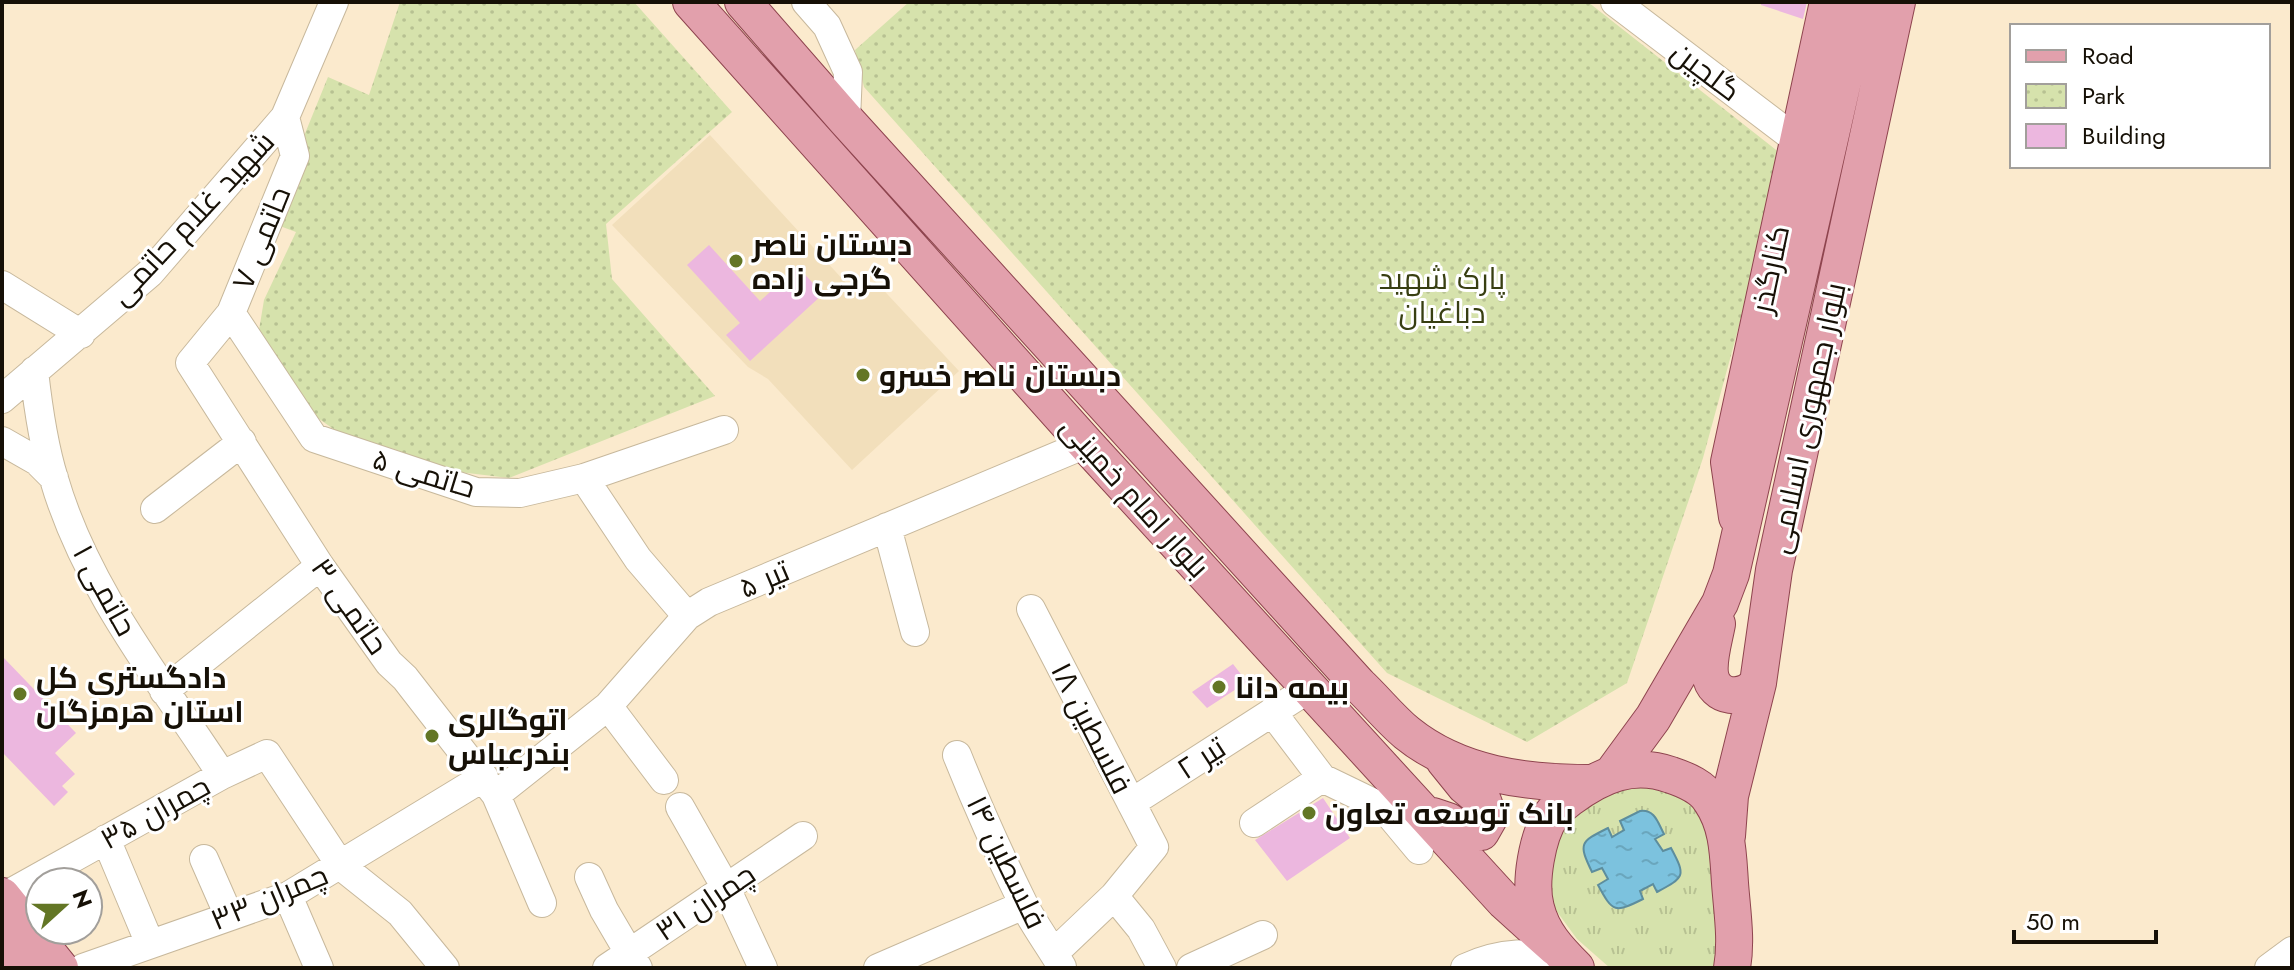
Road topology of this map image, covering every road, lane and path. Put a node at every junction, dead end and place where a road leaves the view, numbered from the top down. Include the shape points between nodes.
1 (334, 2) edge
2 (691, 2) edge
3 (743, 2) edge
4 (806, 2) edge
5 (1615, 2) edge
6 (1828, 2) edge
7 (1861, 2) edge
8 (1897, 2) edge
9 (285, 117) junction
10 (846, 120) junction
11 (1798, 141) junction
12 (2, 285) edge
13 (231, 313) junction
14 (81, 334) junction
15 (34, 371) junction
16 (2, 399) edge
17 (724, 430) dead end
18 (2, 441) edge
19 (242, 442) junction
20 (1086, 444) junction
21 (54, 478) junction
22 (584, 478) junction
23 (155, 509) dead end
24 (887, 527) junction
25 (1740, 538) junction
26 (320, 566) junction
27 (1720, 603) junction
28 (1031, 609) dead end
29 (687, 616) junction
30 (915, 632) dead end
31 (1758, 683) junction
32 (1310, 688) junction
33 (164, 691) junction
34 (608, 706) junction
35 (1272, 712) junction
36 (1438, 753) junction
37 (957, 755) dead end
38 (222, 775) junction
39 (1322, 778) junction
40 (1601, 778) junction
41 (664, 780) dead end
42 (490, 786) junction
43 (1131, 803) junction
44 (680, 807) dead end
45 (1424, 813) junction
46 (1254, 823) dead end
47 (803, 836) dead end
48 (1727, 836) junction
49 (106, 839) junction
50 (1419, 850) dead end
51 (204, 859) dead end
52 (341, 866) junction
53 (589, 877) dead end
54 (726, 888) junction
55 (2, 896) edge
56 (288, 896) junction
57 (1114, 896) junction
58 (542, 903) dead end
59 (1024, 905) junction
60 (229, 916) junction
61 (1734, 928) junction
62 (1263, 935) dead end
63 (2, 944) edge
64 (150, 944) junction
65 (2292, 951) edge
66 (1560, 959) edge
67 (634, 960) edge
68 (1058, 961) edge
69 (21, 968) edge
70 (60, 968) edge
71 (83, 968) edge
72 (319, 968) edge
73 (445, 968) edge
74 (607, 968) edge
75 (763, 968) edge
76 (878, 968) edge
77 (1162, 968) edge
78 (1191, 968) edge
79 (1465, 968) edge
80 (1732, 968) edge
81 (1745, 968) edge
82 (2269, 968) edge

1 - 9 street, شهید غلام حاتمی
2 - 20 main road, بلوار امام خمینی
3 - 10 main road, بلوار امام خمینی
4 - 10 street via 827,26 848,72
5 - 11 street, گلچین
6 - 11 main road, کنارگذر
7 - 25 main road, بلوار جمهوری اسلامی
8 - 31 main road, بلوار جمهوری اسلامی via 1774,570
9 - 13 street, حاتمی ۷ via 295,156
9 - 14 street, شهید غلام حاتمی via 150,273
10 - 36 main road, بلوار امام خمینی via 1359,685 1408,733
11 - 25 main road, کنارگذر via 1729,462
12 - 14 street
13 - 19 street, حاتمی ۳ via 190,363
13 - 22 street, حاتمی ۵ via 314,438 476,492 520,493
14 - 15 street, شهید غلام حاتمی
15 - 16 street, شهید غلام حاتمی
15 - 21 street, حاتمی ۱
17 - 22 street, حاتمی ۵
18 - 21 street
19 - 23 street
19 - 26 street, حاتمی ۳
20 - 24 street, تیر ۵
20 - 32 main road, بلوار امام خمینی
21 - 33 street, حاتمی ۱ via 104,596
22 - 29 street via 638,559
24 - 29 street, تیر ۵
24 - 30 street
25 - 27 main road, بلوار جمهوری اسلامی
26 - 33 street
26 - 42 street, حاتمی ۳ via 389,663
27 - 31 main road via 1710,678 1731,697
27 - 40 main road, بلوار جمهوری اسلامی via 1645,730
28 - 43 street, فلسطین ۱۸
29 - 34 street, تیر ۵
31 - 48 main road, بلوار جمهوری اسلامی via 1730,796
32 - 35 street, تیر ۲
32 - 45 main road, بلوار امام خمینی
33 - 38 street, حاتمی ۱
34 - 41 street
34 - 42 street, تیر ۵
35 - 39 street
35 - 43 street, تیر ۲
36 - 40 main road, بلوار امام خمینی via 1477,771 1508,777 1558,783
36 - 45 main road via 1483,801 1489,818 1481,832 1471,834
37 - 59 street, فلسطین ۱۴
38 - 49 street, چمران ۳۵
38 - 52 street, چمران ۳۵ via 267,754
39 - 46 street
39 - 50 street via 1384,808
40 - 48 main road, بلوار امام خمینی via 1644,769 1691,783 1711,800
40 - 66 main road, بلوار جمهوری اسلامی via 1553,812 1535,868 1536,909
42 - 52 street, چمران ۳۳
42 - 58 street, حاتمی ۳
43 - 57 street, فلسطین ۱۸ via 1154,847
44 - 54 street
45 - 66 main road, بلوار امام خمینی
47 - 54 street, چمران ۳۱
48 - 61 main road
49 - 55 street, چمران ۳۵
49 - 64 street
51 - 60 street
52 - 56 street, چمران ۳۳
52 - 73 street via 400,913
53 - 67 street
54 - 67 street, چمران ۳۱
54 - 75 street
55 - 70 main road
56 - 60 street, چمران ۳۳
56 - 72 street
57 - 68 street
57 - 77 street via 1141,929
59 - 68 street, فلسطین ۱۴
59 - 76 street
60 - 64 street, چمران ۳۳
61 - 80 main road
61 - 81 main road
62 - 78 street
63 - 69 main road
64 - 71 street, چمران ۳۳
65 - 82 street
66 - 79 street
67 - 74 street, چمران ۳۱

